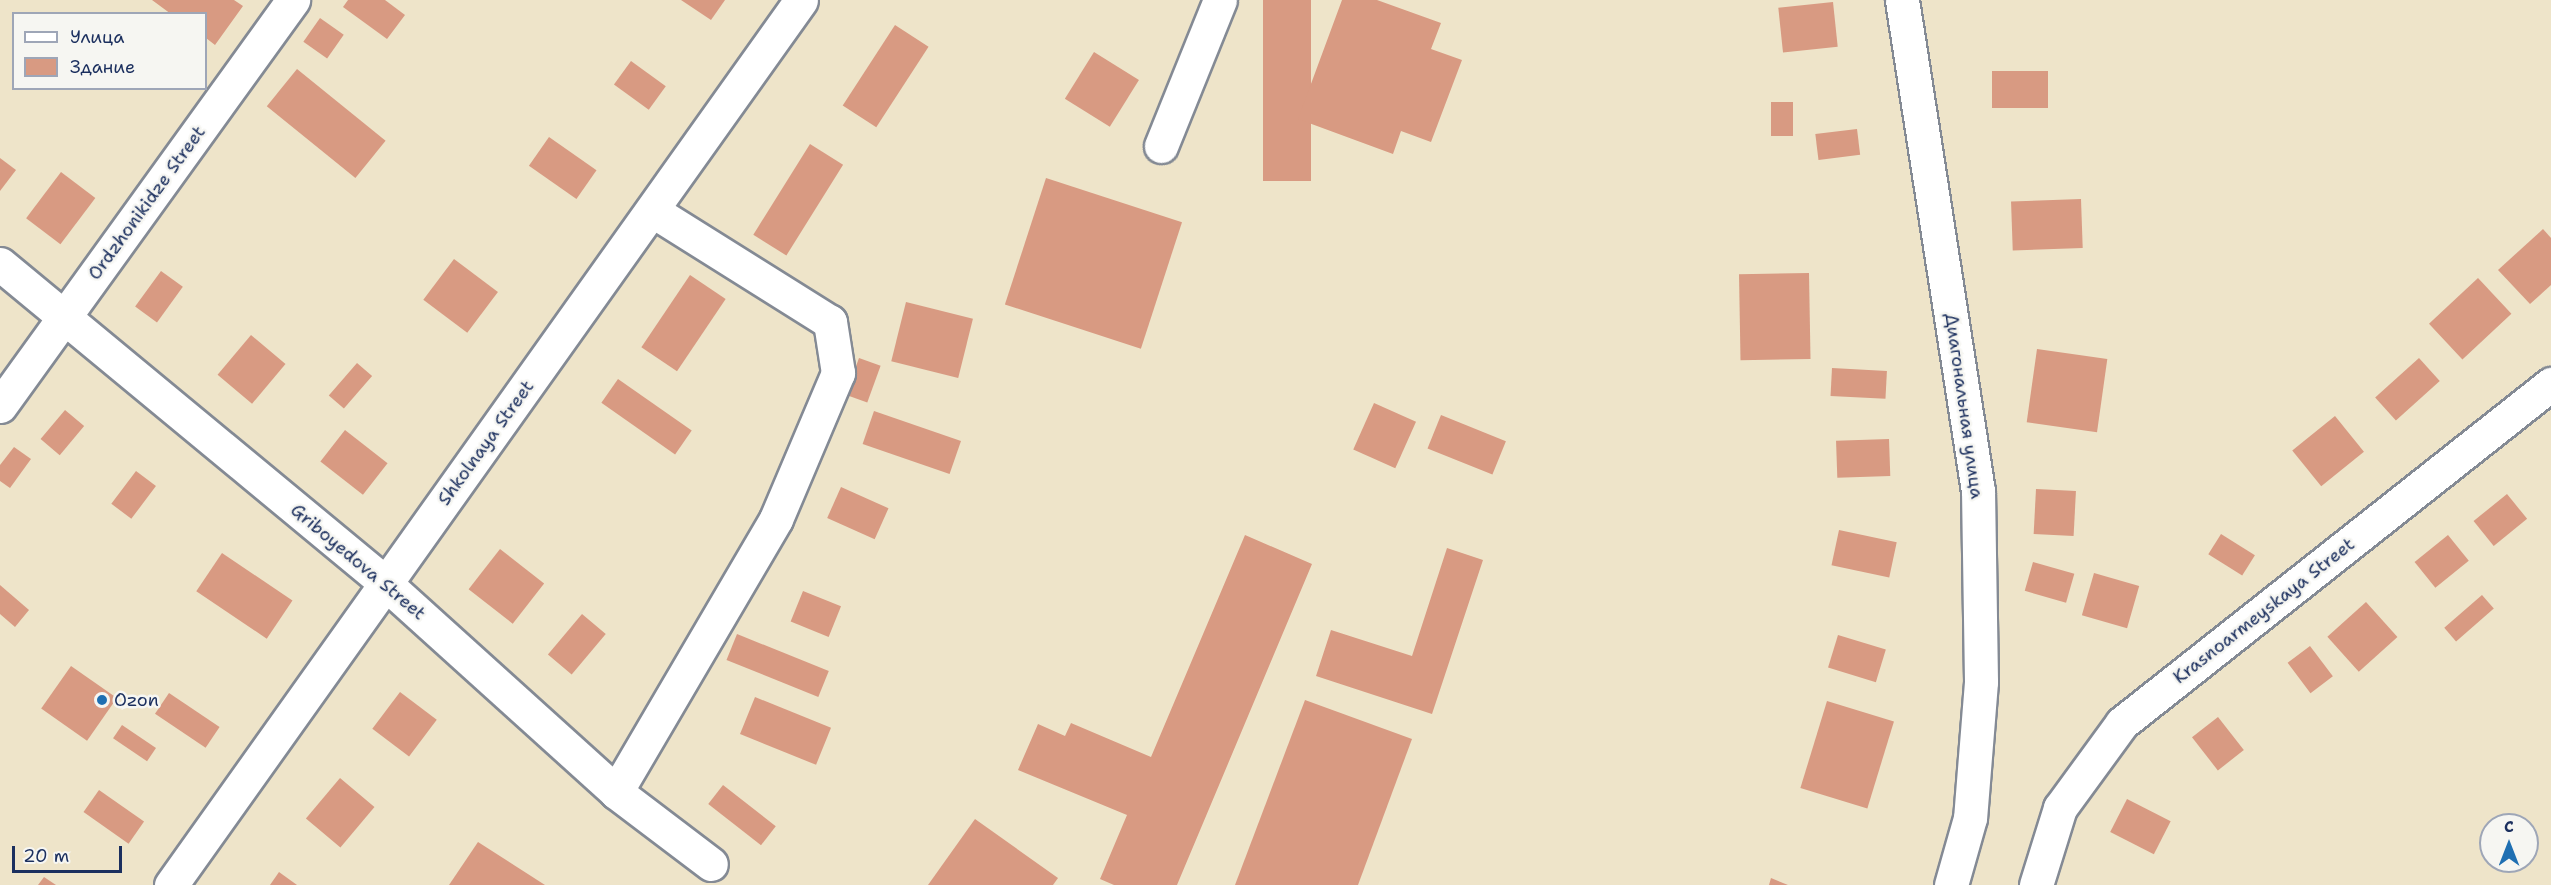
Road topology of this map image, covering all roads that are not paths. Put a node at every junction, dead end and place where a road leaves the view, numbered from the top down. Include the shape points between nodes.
1 (293, 0) edge
2 (801, 0) edge
3 (1220, 0) edge
4 (1902, 0) edge
5 (1161, 146) dead end
6 (653, 212) junction
7 (0, 264) edge
8 (65, 317) junction
9 (2551, 384) edge
10 (0, 406) edge
11 (385, 583) junction
12 (616, 792) junction
13 (711, 864) dead end
14 (171, 885) edge
15 (1951, 885) edge
16 (2036, 885) edge

1 - 8 street, Ordzhonikidze Street
2 - 6 street, Shkolnaya Street
3 - 5 street
4 - 15 street, Диагональная улица via 1978,490 1981,682 1970,818
6 - 11 street, Shkolnaya Street
6 - 12 street via 830,322 838,373 777,519
7 - 8 street, Griboyedova Street
8 - 10 street, Ordzhonikidze Street
8 - 11 street, Griboyedova Street
9 - 16 street, Krasnoarmeyskaya Street via 2122,723 2060,808
11 - 12 street, Griboyedova Street
11 - 14 street, Shkolnaya Street
12 - 13 street, Griboyedova Street

